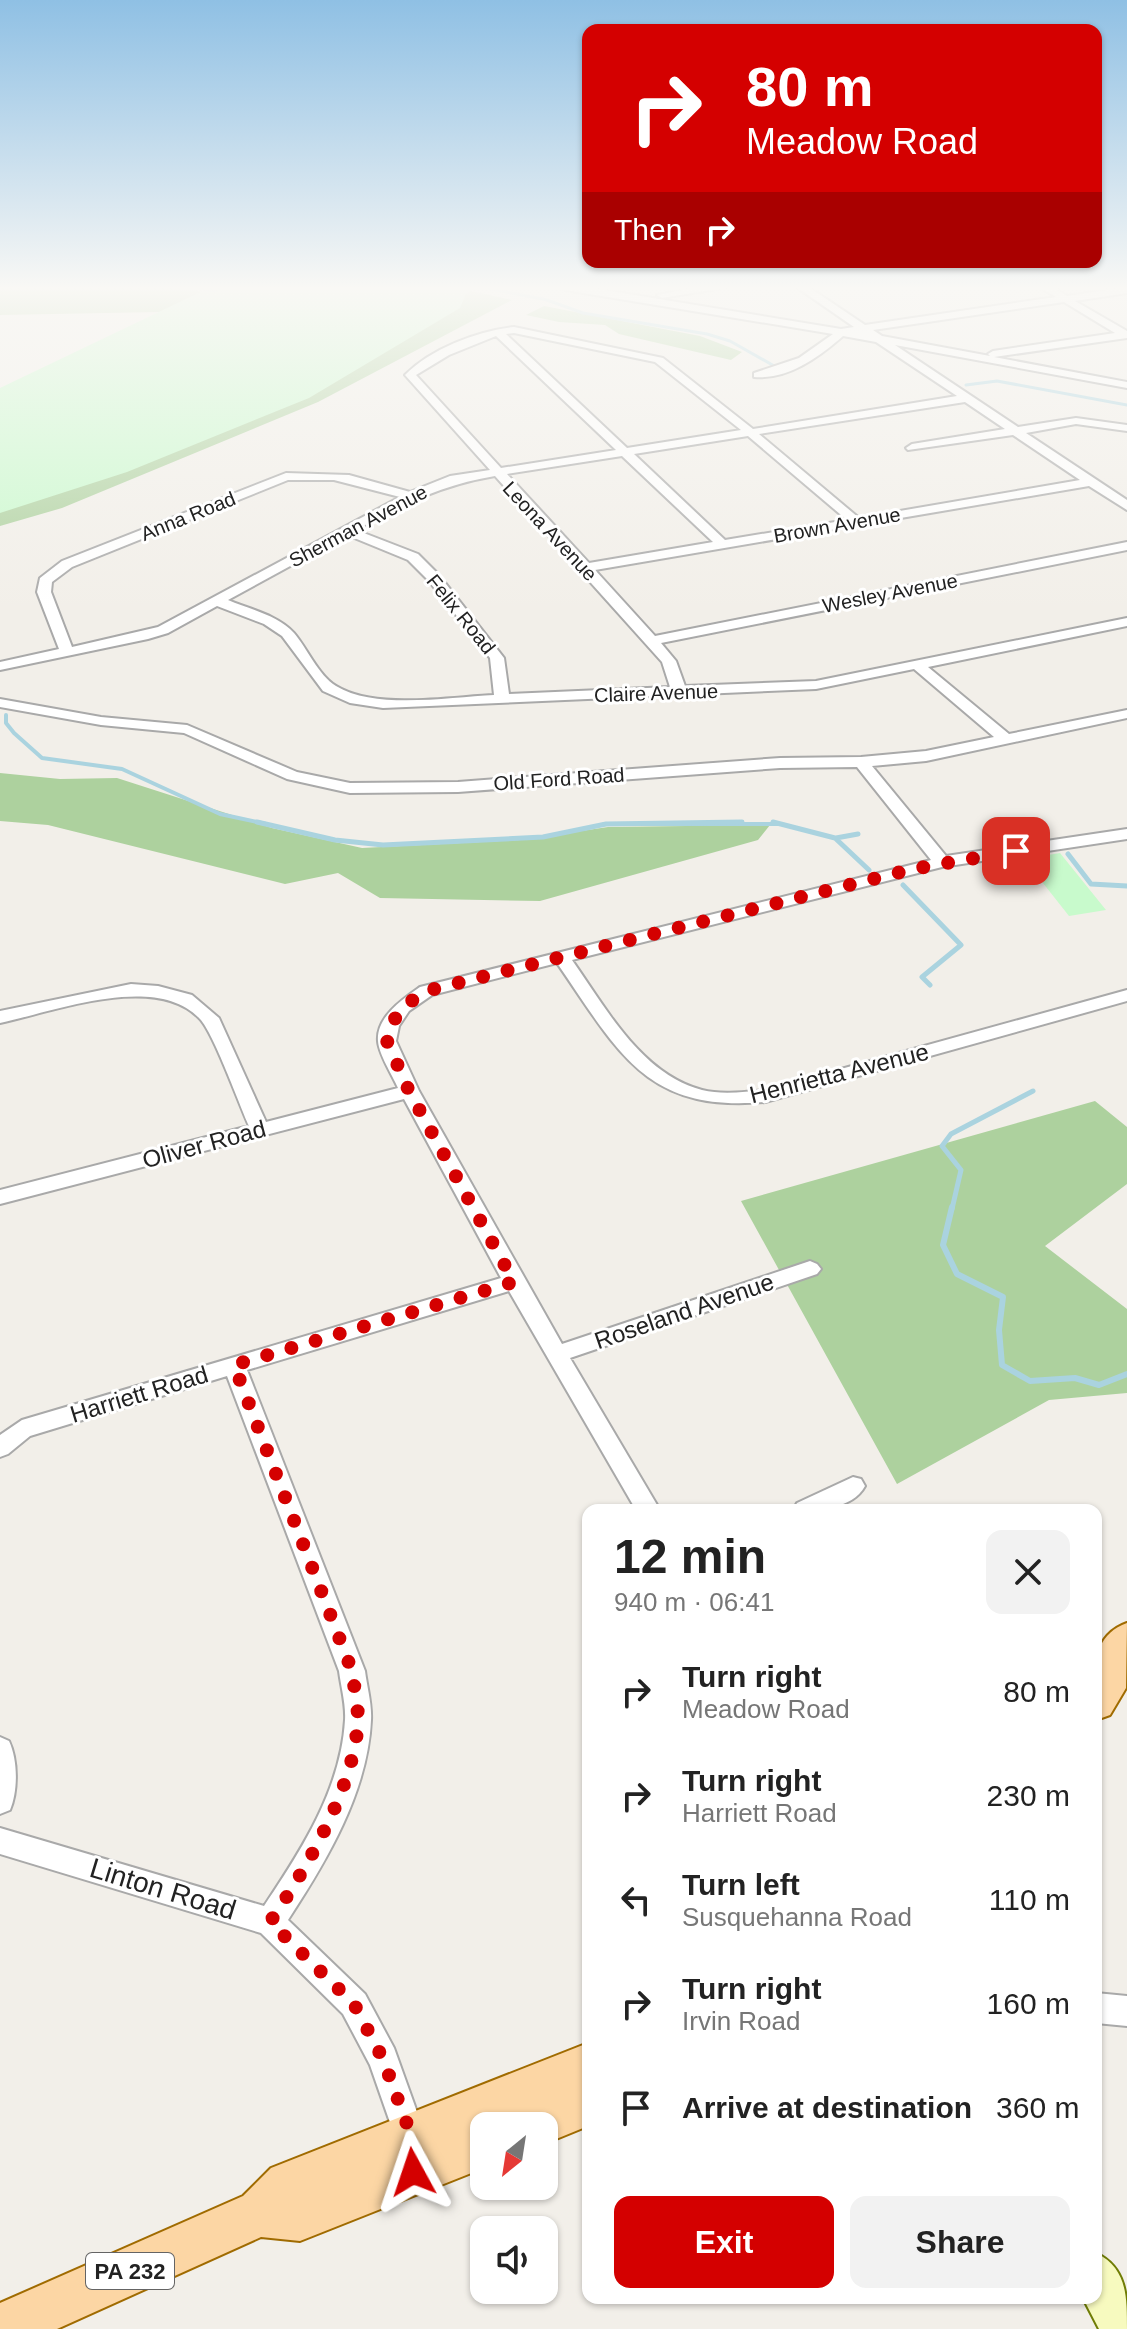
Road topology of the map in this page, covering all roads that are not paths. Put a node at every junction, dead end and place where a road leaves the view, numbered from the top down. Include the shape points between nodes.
1 (427, 395) edge
2 (565, 395) edge
3 (703, 395) edge
4 (963, 395) edge
5 (968, 398) junction
6 (1127, 428) edge
7 (1017, 431) junction
8 (752, 433) junction
9 (912, 448) dead end
10 (627, 452) junction
11 (496, 472) junction
12 (1090, 482) junction
13 (410, 496) junction
14 (1127, 506) edge
15 (856, 521) junction
16 (347, 531) junction
17 (723, 545) junction
18 (1127, 546) edge
19 (585, 568) junction
20 (217, 601) junction
21 (1127, 622) edge
22 (652, 641) junction
23 (67, 651) junction
24 (0, 666) edge
25 (919, 666) junction
26 (679, 691) junction
27 (502, 699) junction
28 (0, 703) edge
29 (1127, 714) edge
30 (1004, 738) junction
31 (861, 762) junction
32 (1127, 834) edge
33 (942, 862) junction
34 (561, 956) junction
35 (1127, 995) edge
36 (0, 1017) edge
37 (409, 1091) junction
38 (260, 1129) junction
39 (0, 1197) edge
40 (810, 1269) dead end
41 (514, 1282) junction
42 (558, 1354) junction
43 (234, 1365) junction
44 (0, 1448) edge
45 (853, 1486) dead end
46 (645, 1504) edge
47 (817, 1504) edge
48 (1114, 1661) edge
49 (1102, 1694) edge
50 (0, 1749) edge
51 (0, 1801) edge
52 (0, 1841) edge
53 (270, 1922) junction
54 (1102, 2009) edge
55 (1127, 2011) edge
56 (582, 2069) edge
57 (582, 2105) edge
58 (558, 2115) edge
59 (470, 2146) edge
60 (412, 2154) junction
61 (1102, 2287) edge
62 (0, 2329) edge
63 (1125, 2329) edge

1 - 11 street, Leona Avenue
2 - 10 street
3 - 8 street
4 - 5 street
5 - 7 street
5 - 8 street, Sherman Avenue
6 - 7 street via 1076,421
7 - 9 street
7 - 12 street
8 - 10 street, Sherman Avenue
8 - 15 street
10 - 11 street, Sherman Avenue
10 - 17 street
11 - 13 street, Sherman Avenue via 454,479
11 - 19 street, Leona Avenue
12 - 14 street
12 - 15 street, Brown Avenue
13 - 16 street, Sherman Avenue
13 - 23 street, Anna Road via 352,478 286,477 67,564 45,581 44,592
15 - 17 street, Brown Avenue
16 - 20 street, Sherman Avenue
16 - 27 street, Felix Road via 413,557 434,578 497,658
17 - 19 street, Brown Avenue
18 - 22 street, Wesley Avenue
19 - 22 street, Leona Avenue
20 - 23 street, Sherman Avenue via 163,630
20 - 27 street, Claire Avenue via 287,633 322,683 340,695 383,704
21 - 25 street, Claire Avenue
22 - 26 street, Leona Avenue via 669,661
23 - 24 street, Sherman Avenue
25 - 26 street, Claire Avenue via 816,685
25 - 30 street
26 - 27 street, Claire Avenue
28 - 31 street, Old Ford Road via 187,729 292,776 350,788 458,787 780,763
29 - 30 street, Old Ford Road
30 - 31 street, Old Ford Road via 926,756
31 - 33 street
32 - 33 street
33 - 34 street
34 - 35 street, Henrietta Avenue via 641,1065 665,1084 725,1099 765,1096
34 - 37 street via 426,991 403,1007 387,1041
36 - 38 street via 131,989 186,999 210,1018
37 - 38 street, Oliver Road
37 - 41 street
38 - 39 street, Oliver Road
40 - 42 street, Roseland Avenue
41 - 42 street
41 - 43 street, Harriett Road
42 - 46 street
43 - 44 street, Harriett Road via 22,1429
43 - 53 street via 352,1671 358,1719 349,1774 302,1873
45 - 47 street
48 - 49 main road
50 - 51 street
52 - 53 street, Linton Road
53 - 60 street, Linton Road via 354,2004 383,2059
54 - 55 street
56 - 60 main road, PA 232
57 - 58 main road
59 - 60 main road, PA 232
60 - 62 main road, PA 232 via 300,2217 260,2213
61 - 63 main road

